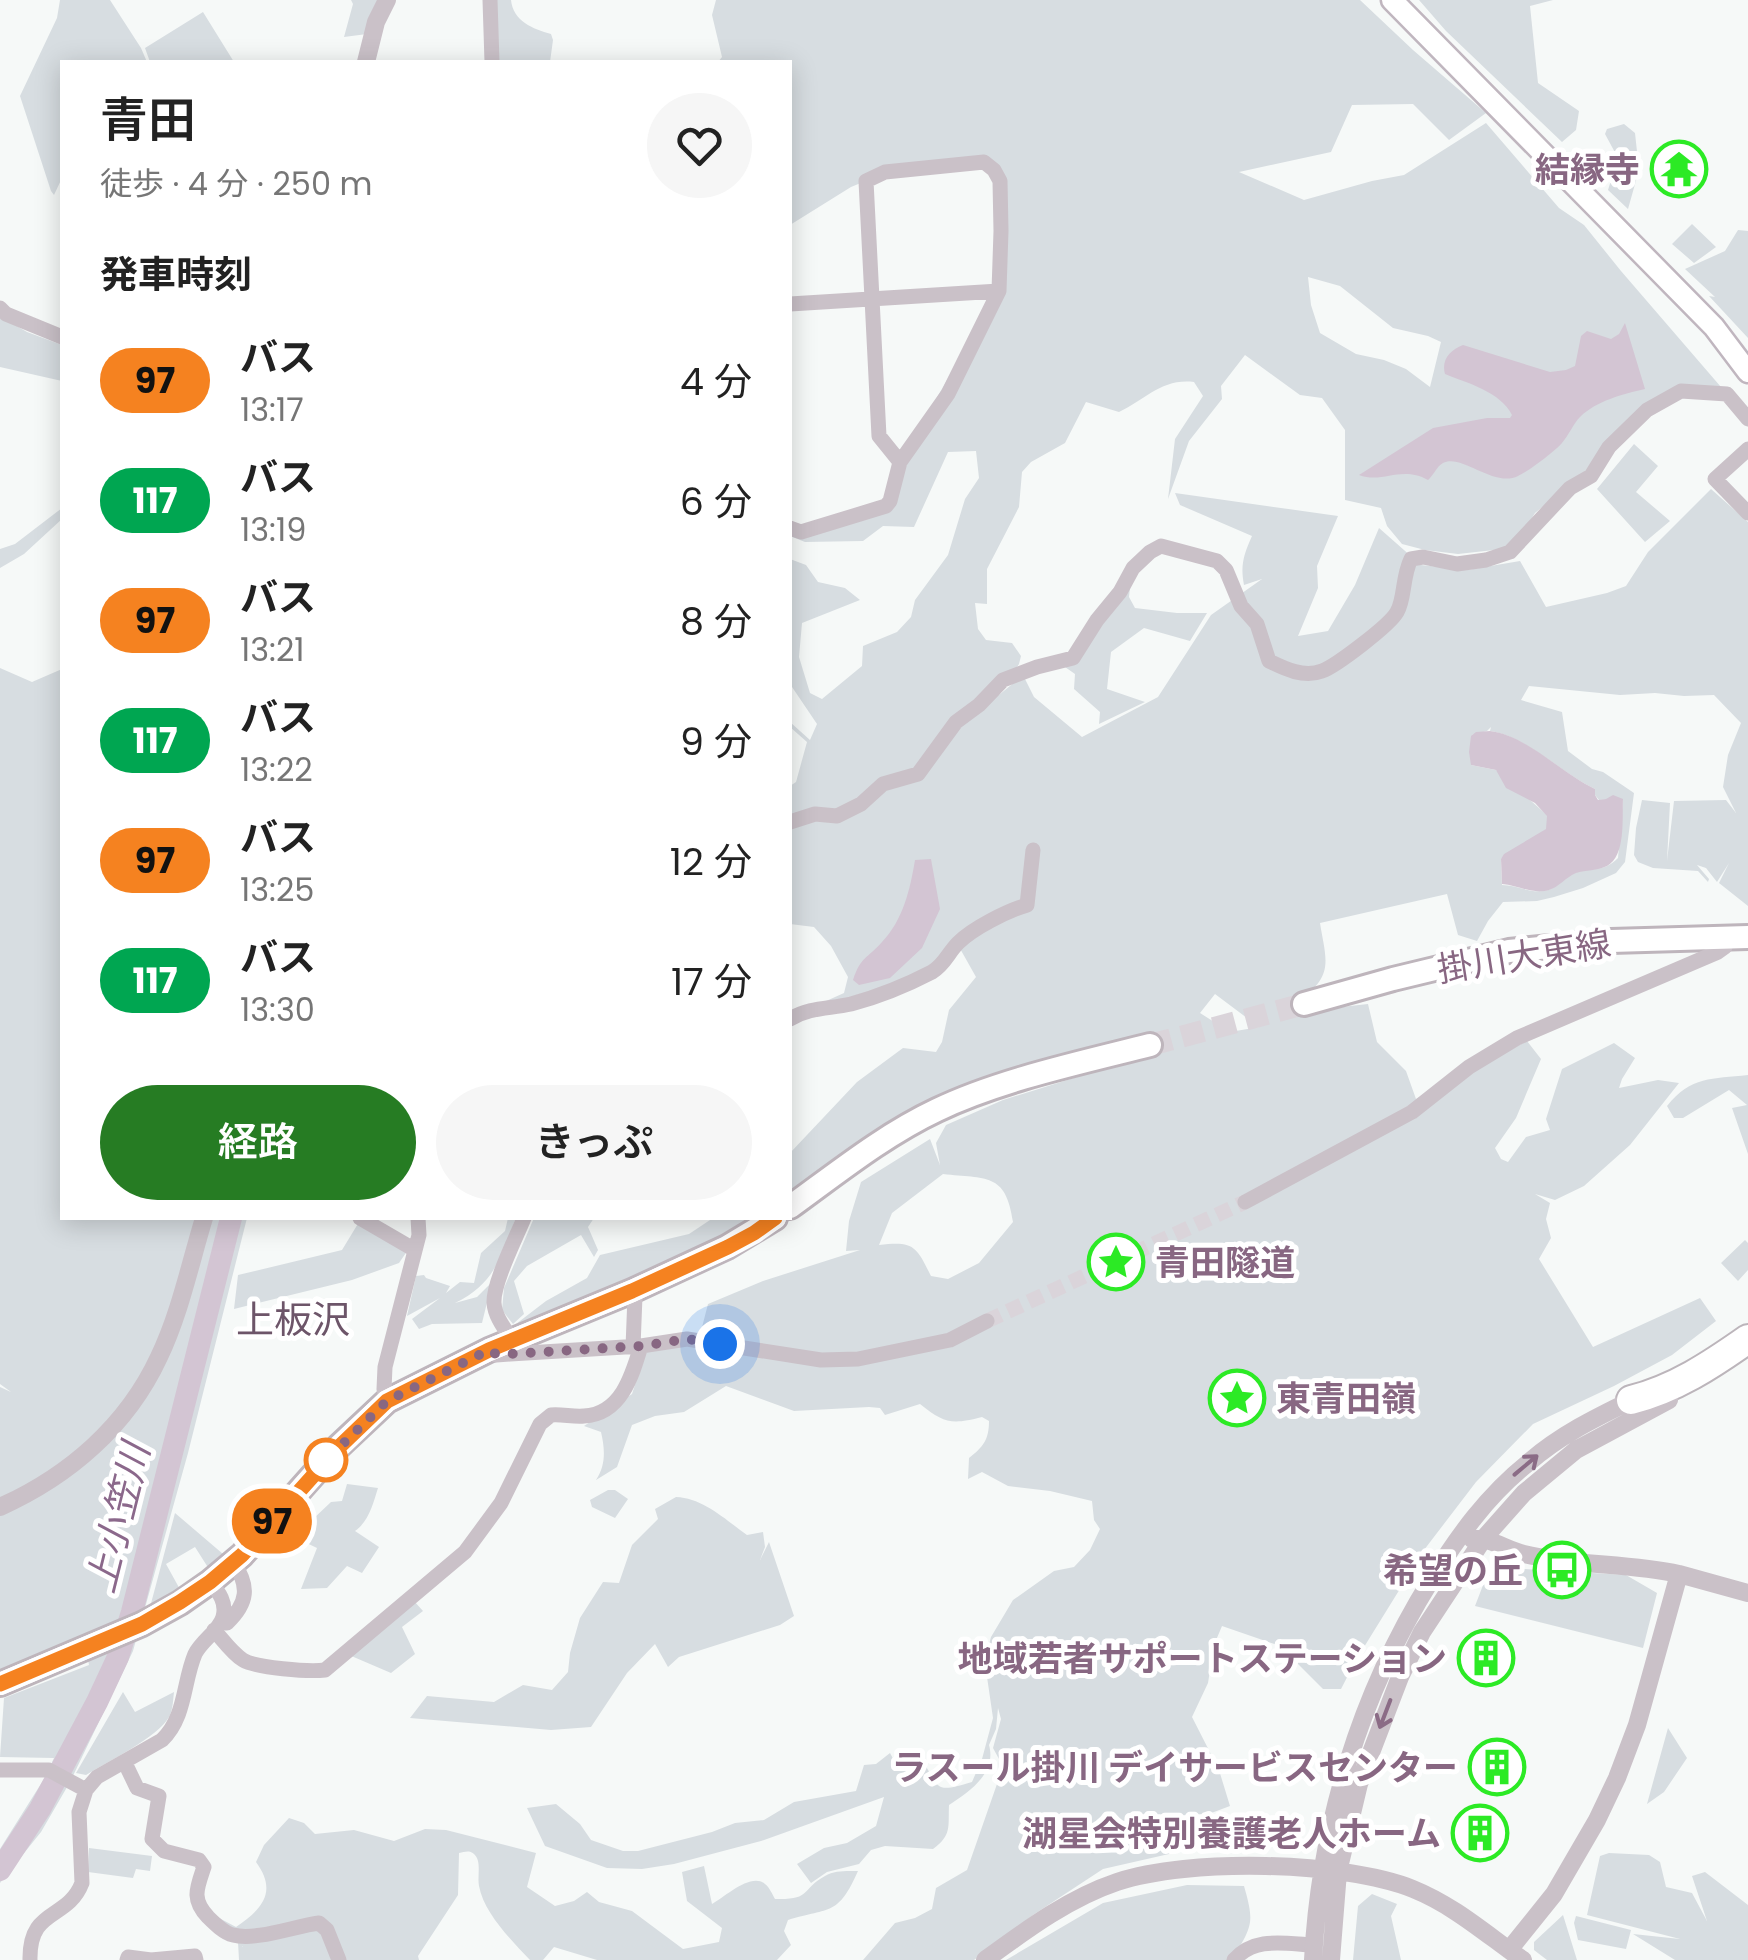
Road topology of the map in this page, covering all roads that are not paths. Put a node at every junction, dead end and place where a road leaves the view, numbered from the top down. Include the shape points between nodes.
1 (387, 0) edge
2 (490, 0) edge
3 (1392, 0) edge
4 (366, 60) edge
5 (492, 60) edge
6 (998, 291) junction
7 (872, 299) junction
8 (792, 304) edge
9 (0, 308) edge
10 (60, 337) edge
11 (1748, 372) edge
12 (1748, 419) edge
13 (1748, 448) edge
14 (900, 462) junction
15 (1748, 512) edge
16 (792, 529) edge
17 (792, 821) edge
18 (1033, 850) dead end
19 (1737, 938) edge
20 (1304, 1004) tunnel mouth
21 (792, 1018) edge
22 (1150, 1045) tunnel mouth
23 (1244, 1202) tunnel mouth
24 (792, 1206) edge
25 (203, 1220) edge
26 (364, 1220) edge
27 (418, 1220) edge
28 (523, 1220) edge
29 (772, 1220) edge
30 (416, 1250) junction
31 (632, 1291) junction
32 (987, 1321) tunnel mouth
33 (1748, 1330) edge
34 (1748, 1339) edge
35 (512, 1340) junction
36 (637, 1346) junction
37 (489, 1350) junction
38 (1748, 1352) edge
39 (1631, 1400) junction
40 (387, 1401) junction
41 (1484, 1506) junction
42 (0, 1507) edge
43 (1484, 1538) junction
44 (233, 1562) junction
45 (1679, 1574) junction
46 (210, 1582) junction
47 (1748, 1593) edge
48 (218, 1627) junction
49 (1396, 1644) junction
50 (0, 1684) edge
51 (125, 1763) junction
52 (0, 1770) edge
53 (78, 1786) junction
54 (1330, 1870) junction
55 (1313, 1952) edge
56 (1516, 1955) edge
57 (30, 1960) edge
58 (128, 1960) edge
59 (196, 1960) edge
60 (339, 1960) edge
61 (985, 1960) edge
62 (1234, 1960) edge
63 (1331, 1960) edge

1 - 4 street
2 - 5 street
3 - 11 main road via 1714,327
6 - 7 street
6 - 7 street via 1000,180 984,162 964,163 885,172 866,181
6 - 14 street via 948,394
7 - 8 street
7 - 14 street via 880,436
9 - 10 street
12 - 17 street via 1727,394 1681,391 1647,410 1609,447 1591,476 1570,488 1510,552 1457,564 1411,559 1400,610 1384,629 1321,672 1292,672 1268,661 1257,624 1226,570 1217,561 1161,546 1133,568 1072,658 1004,680 956,722 918,774 883,784 837,816
13 - 15 street via 1715,480
14 - 16 street via 886,506
18 - 21 street via 1027,905 957,944 942,965 869,998
19 - 20 main road, 掛川大東線 via 1509,951
19 - 23 street via 1517,1038 1412,1112
22 - 24 main road via 938,1109
25 - 42 street via 160,1356 133,1402 74,1464
26 - 30 street
27 - 30 street
28 - 35 street via 494,1304
29 - 31 main road
30 - 40 street via 385,1367
31 - 35 main road
31 - 36 street
32 - 36 street via 950,1340 858,1359 821,1360 687,1339
33 - 39 street
34 - 39 highway via 1659,1393
35 - 37 main road
36 - 37 street
36 - 48 street via 621,1396 604,1410 551,1414 540,1424 502,1503 465,1552 325,1670 248,1663
37 - 40 main road
38 - 43 street via 1576,1450
41 -> 39 street via 1557,1440
40 - 44 main road
41 - 43 street
41 - 49 street
43 - 45 street via 1521,1554
43 - 49 street via 1468,1540
43 -> 54 street via 1400,1677
44 - 46 main road
44 - 48 street via 246,1590 236,1614
45 - 47 street
45 - 56 street via 1617,1778
46 - 48 street via 223,1602
46 - 50 main road via 142,1624
48 - 51 street via 194,1656 170,1732
49 - 54 street via 1341,1781
51 - 53 street
51 - 60 street via 137,1788 159,1796 152,1839 204,1867 198,1906 218,1926 251,1936 319,1923
52 - 53 street via 48,1770
53 - 57 street via 82,1883 70,1903 36,1928
54 - 55 street
54 - 56 street via 1427,1895
54 - 61 street via 1185,1868 1146,1874 1084,1896
54 - 63 street
55 - 62 street via 1263,1942
58 - 59 street

